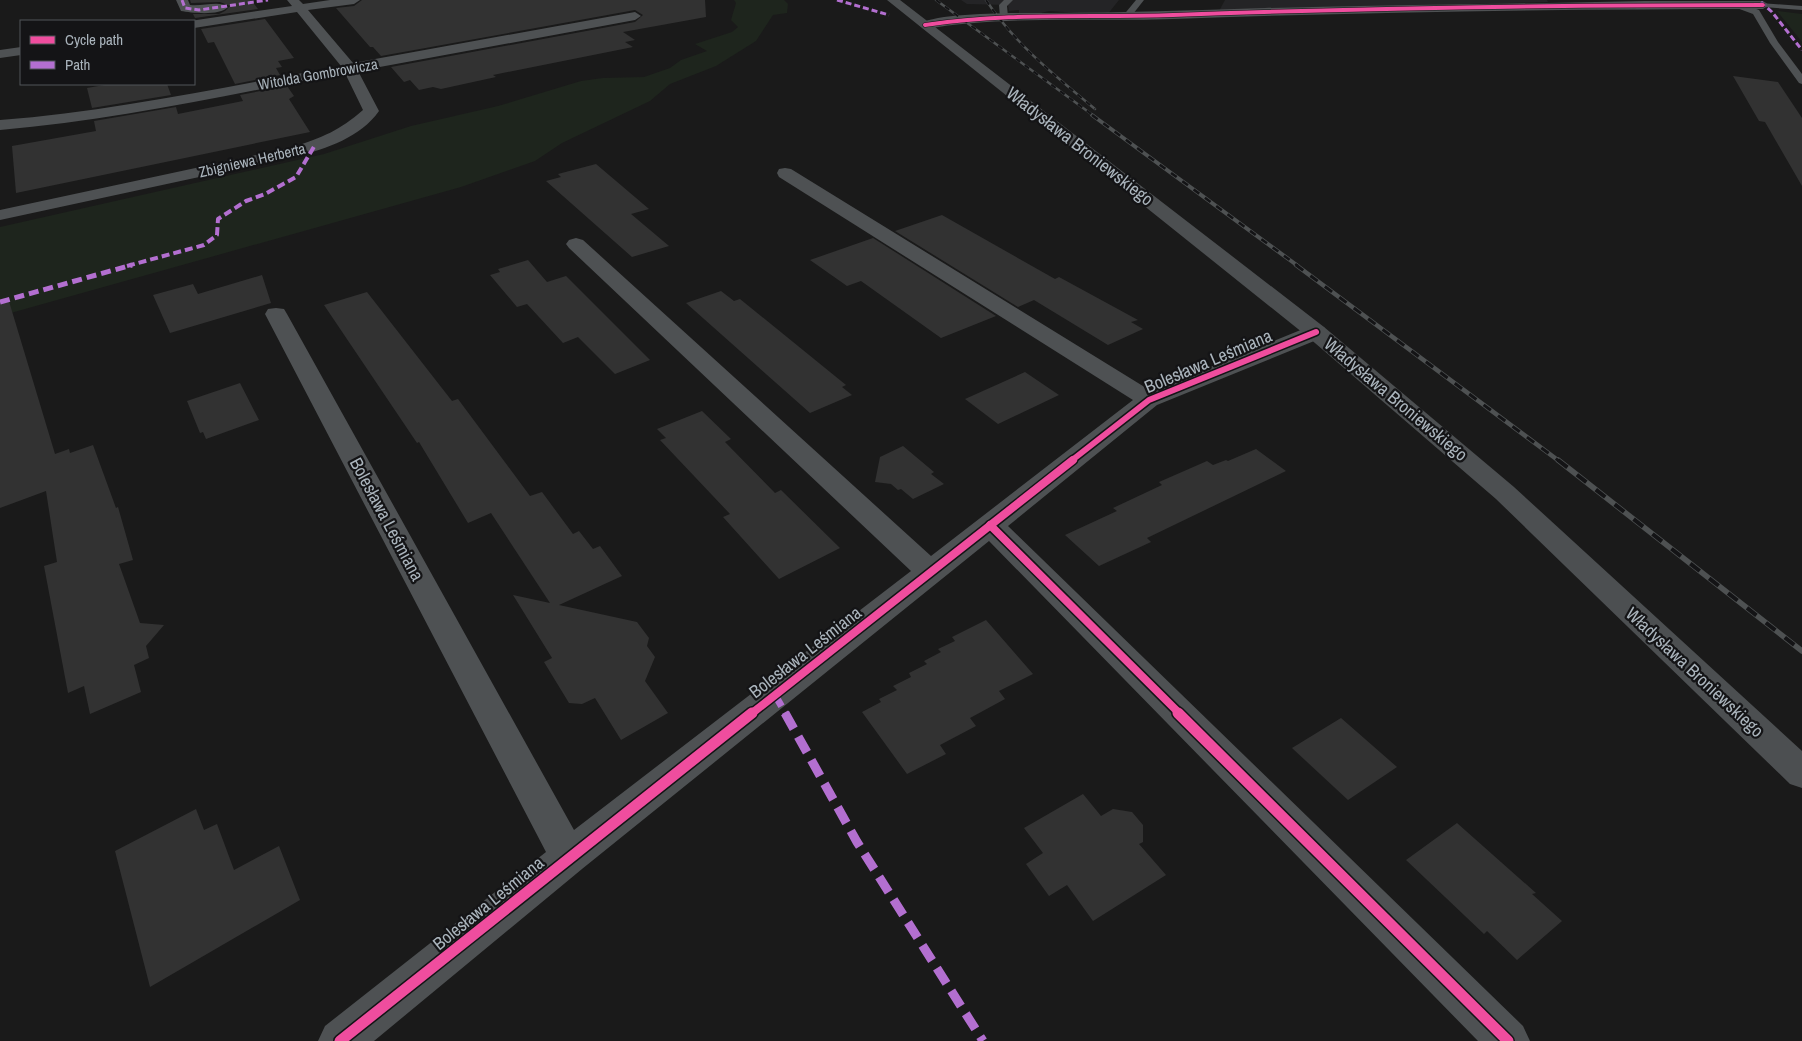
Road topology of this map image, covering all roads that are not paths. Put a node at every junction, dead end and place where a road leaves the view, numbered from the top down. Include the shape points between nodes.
1 (182, 0) edge
2 (268, 0) edge
3 (354, 0) edge
4 (893, 0) edge
5 (1009, 0) edge
6 (1140, 0) edge
7 (297, 4) edge
8 (1738, 5) junction
9 (1763, 6) joint
10 (1802, 8) edge
11 (635, 16) dead end
12 (1004, 17) junction
13 (1126, 18) junction
14 (195, 24) edge
15 (925, 25) junction
16 (20, 51) edge
17 (0, 54) edge
18 (350, 68) junction
19 (1802, 81) edge
20 (0, 125) edge
21 (784, 173) dead end
22 (0, 215) edge
23 (576, 244) dead end
24 (276, 314) dead end
25 (1316, 332) junction
26 (1149, 400) junction
27 (990, 524) junction
28 (930, 572) junction
29 (1802, 773) edge
30 (570, 857) junction
31 (340, 1041) edge
32 (1508, 1041) edge

1 - 2 street via 185,8 199,10
3 - 7 street
4 - 15 main road, Władysława Broniewskiego
5 - 12 lane via 1003,5
6 - 13 lane
7 - 14 street
7 - 18 street, Zbigniewa Herberta
8 - 9 street
8 - 13 street via 1265,12
8 - 19 lane via 1756,12
9 - 10 lane
11 - 18 street, Witolda Gombrowicza
12 - 13 street
12 - 15 street
15 - 25 main road, Władysława Broniewskiego
16 - 17 street
18 - 20 street, Witolda Gombrowicza via 58,120
18 - 22 street, Zbigniewa Herberta via 371,111 333,139 278,156
21 - 26 street
23 - 28 street
24 - 30 street, Bolesława Leśmiana
25 - 26 street, Bolesława Leśmiana
25 - 29 main road, Władysława Broniewskiego via 1505,493
26 - 27 street, Bolesława Leśmiana
27 - 28 street, Bolesława Leśmiana
27 - 32 street
28 - 30 street, Bolesława Leśmiana
30 - 31 street, Bolesława Leśmiana

